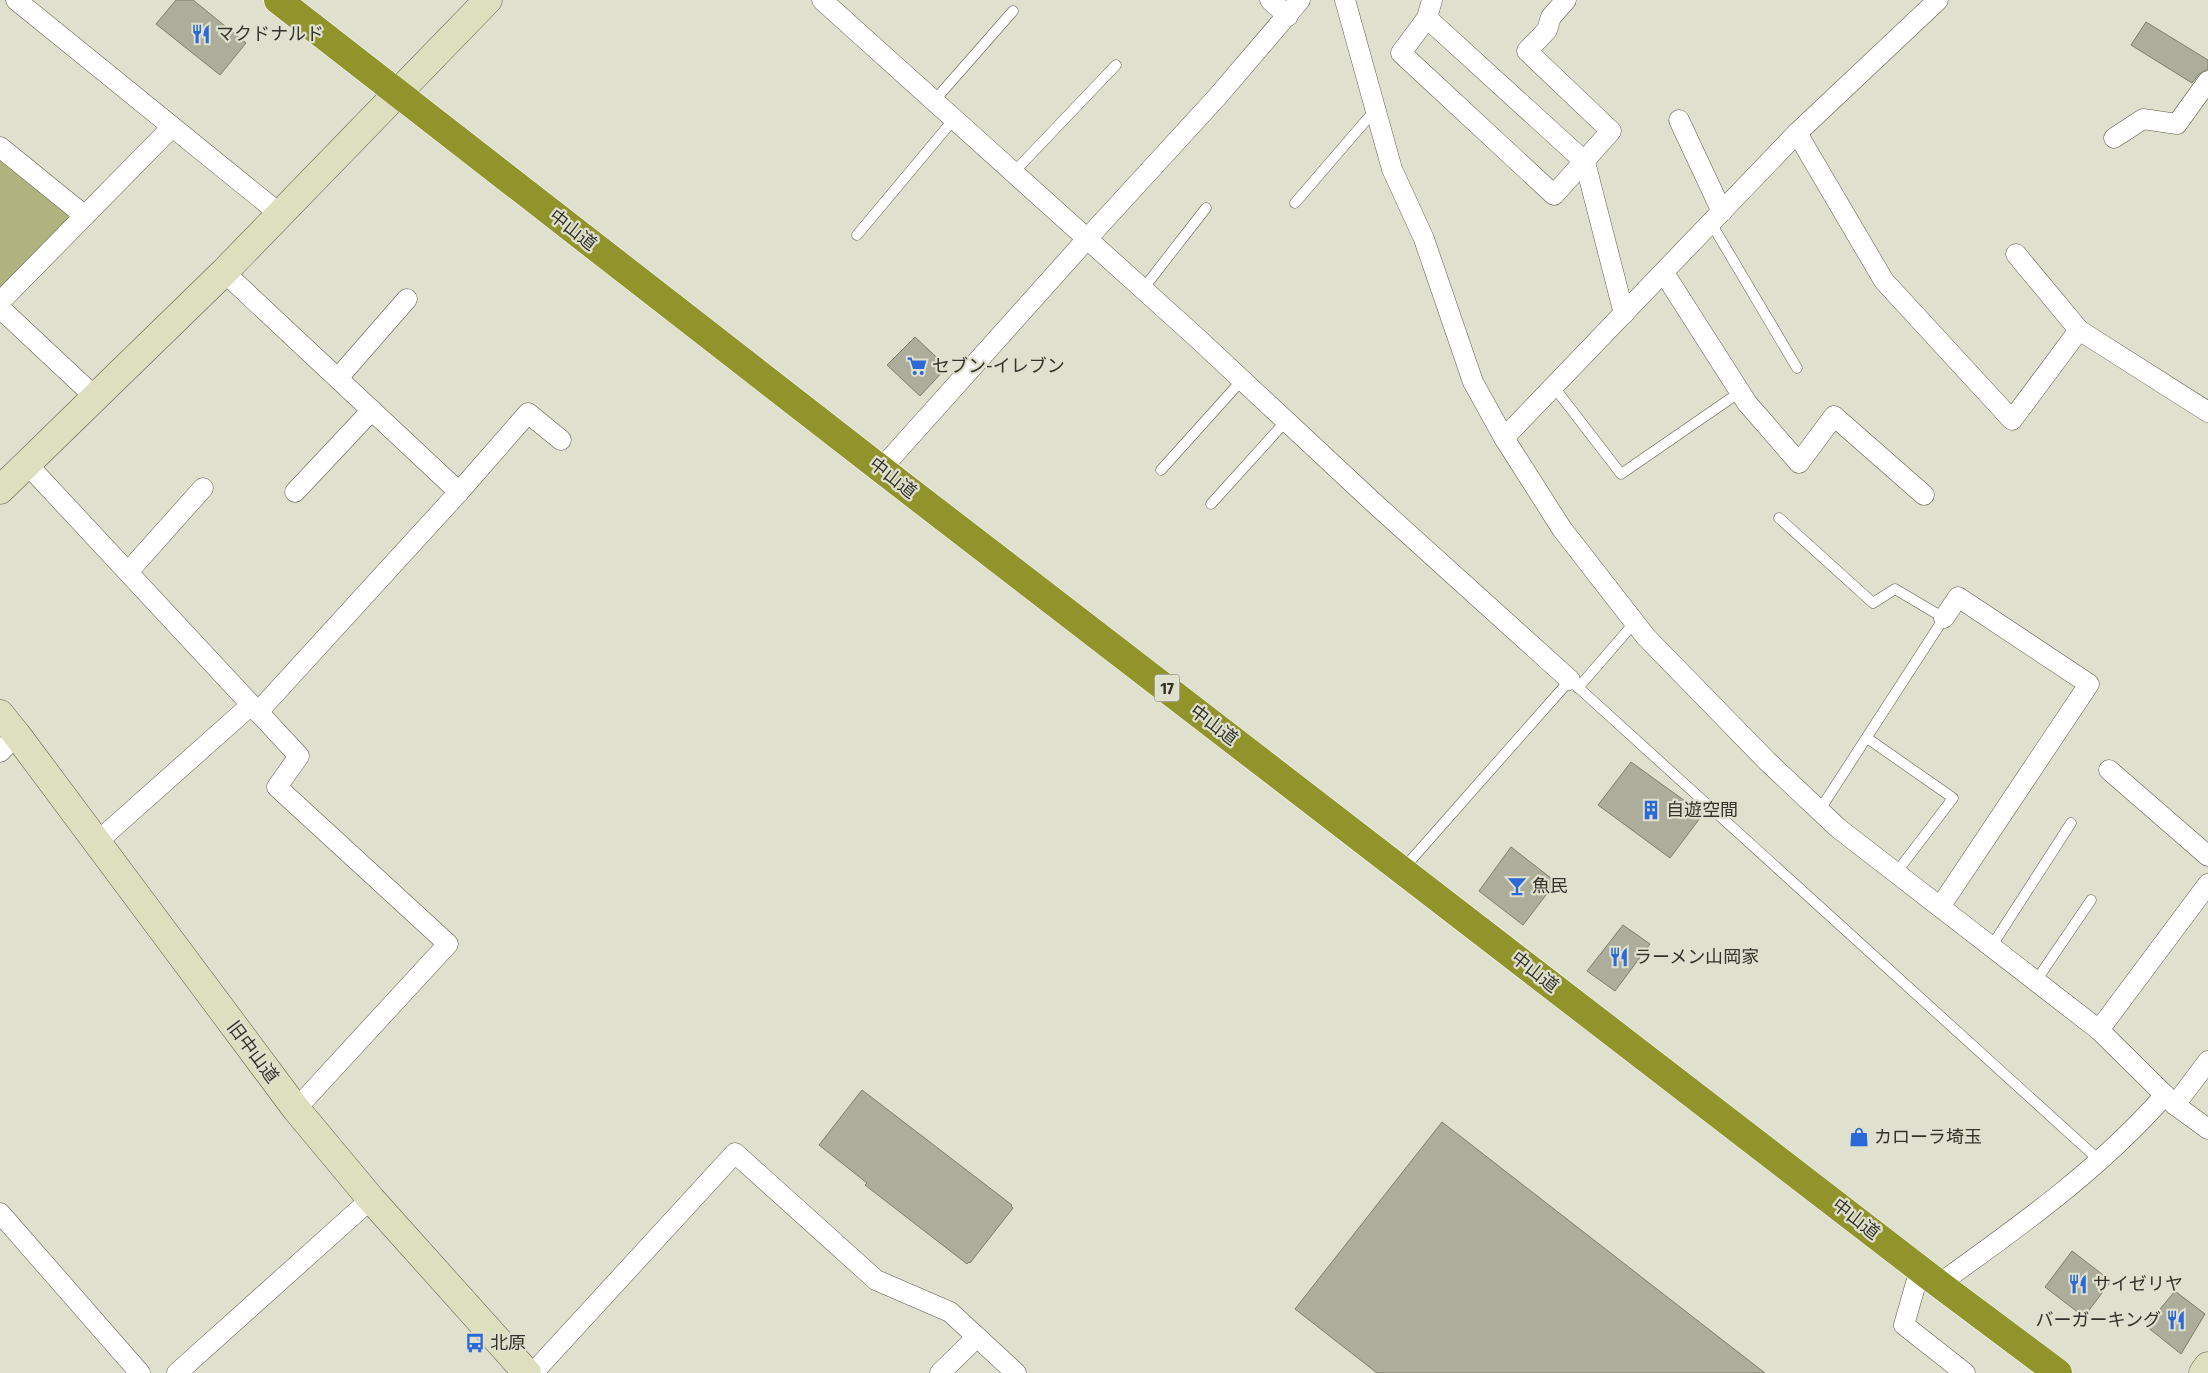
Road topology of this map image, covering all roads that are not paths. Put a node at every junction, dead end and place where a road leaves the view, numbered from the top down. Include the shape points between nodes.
1 (16, 0) edge
2 (278, 0) edge
3 (488, 0) edge
4 (822, 0) edge
5 (1270, 0) edge
6 (1300, 0) edge
7 (1345, 0) edge
8 (1566, 0) edge
9 (1938, 0) edge
10 (1430, 9) edge
11 (1012, 10) dead end
12 (1288, 16) junction
13 (1116, 65) dead end
14 (2208, 81) edge
15 (397, 93) junction
16 (934, 101) junction
17 (1375, 110) junction
18 (954, 119) junction
19 (1678, 120) dead end
20 (172, 127) junction
21 (1797, 133) junction
22 (2114, 138) dead end
23 (0, 147) edge
24 (1585, 162) junction
25 (1013, 173) junction
26 (1294, 202) dead end
27 (1206, 208) dead end
28 (280, 214) junction
29 (85, 216) junction
30 (1717, 218) junction
31 (857, 235) dead end
32 (1086, 240) junction
33 (2016, 254) dead end
34 (224, 272) junction
35 (1664, 273) junction
36 (1143, 289) junction
37 (407, 299) dead end
38 (0, 302) edge
39 (0, 308) edge
40 (1624, 314) junction
41 (2079, 330) junction
42 (1797, 368) dead end
43 (338, 378) junction
44 (1242, 380) junction
45 (1554, 387) junction
46 (1740, 392) junction
47 (94, 397) junction
48 (2206, 406) edge
49 (372, 410) junction
50 (1286, 421) junction
51 (1504, 438) junction
52 (561, 440) dead end
53 (27, 464) junction
54 (881, 469) junction
55 (1161, 470) dead end
56 (203, 488) dead end
57 (0, 490) edge
58 (295, 492) dead end
59 (459, 492) junction
60 (1924, 495) dead end
61 (1211, 504) dead end
62 (1779, 518) dead end
63 (128, 572) junction
64 (1944, 618) junction
65 (1634, 622) junction
66 (1574, 684) junction
67 (255, 708) junction
68 (0, 714) edge
69 (1867, 738) junction
70 (9, 744) edge
71 (2109, 770) dead end
72 (1819, 811) junction
73 (2071, 823) dead end
74 (97, 842) junction
75 (2208, 856) edge
76 (1403, 869) junction
77 (1896, 873) junction
78 (2208, 884) edge
79 (2091, 900) dead end
80 (1940, 907) junction
81 (1991, 947) junction
82 (2036, 981) junction
83 (2099, 1030) junction
84 (2208, 1061) edge
85 (2170, 1100) junction
86 (296, 1109) junction
87 (2208, 1129) edge
88 (2100, 1161) junction
89 (371, 1199) junction
90 (0, 1213) edge
91 (1930, 1276) junction
92 (977, 1337) junction
93 (2208, 1366) edge
94 (140, 1373) edge
95 (177, 1373) edge
96 (527, 1373) edge
97 (533, 1373) edge
98 (940, 1373) edge
99 (1016, 1373) edge
100 (1965, 1373) edge
101 (2058, 1373) edge
102 (2203, 1373) edge

1 - 20 street
2 - 15 highway, 中山道 / 17
3 - 15 main road
4 - 16 street
5 - 12 street
6 - 12 street
7 - 17 street
8 - 24 street via 1551,17 1547,30 1527,51 1611,131
9 - 21 street
10 - 24 street
10 - 24 street via 1401,53 1554,195
11 - 16 lane
12 - 32 street via 1133,192
13 - 25 lane
14 - 22 street via 2178,124 2143,119
15 - 28 main road
15 - 54 highway, 中山道 / 17
16 - 18 street
17 - 26 lane
17 - 51 street via 1392,169 1424,239 1473,382
18 - 25 street
18 - 31 lane
19 - 30 street
20 - 28 street
20 - 29 street
21 - 30 street
21 - 41 street via 1884,281 2012,420
23 - 29 street
24 - 40 street
25 - 32 street
27 - 36 lane
28 - 34 main road
29 - 38 street
30 - 35 street
30 - 42 lane
32 - 36 street
32 - 54 street
33 - 41 street
34 - 43 street
34 - 47 main road
35 - 40 street
35 - 46 street
36 - 44 street
37 - 43 street
39 - 47 street
40 - 45 street
41 - 48 street
43 - 49 street
44 - 50 street
44 - 55 lane
45 - 46 lane via 1621,474
45 - 51 street
46 - 60 street via 1799,463 1834,416
47 - 53 main road
49 - 58 street
49 - 59 street
50 - 61 lane
50 - 66 street
51 - 65 street via 1562,529
52 - 59 street via 528,413
53 - 57 main road
53 - 63 street
54 - 76 highway, 中山道 / 17
56 - 63 street
59 - 67 street
62 - 64 lane via 1873,603 1895,589
63 - 67 street
64 - 69 lane
64 - 80 street via 1958,597 2088,684
65 - 66 lane
65 - 72 street
66 - 76 lane
66 - 88 lane
67 - 74 street
67 - 86 street via 299,756 277,787 448,944
68 - 70 main road, 旧中山道
69 - 72 lane
69 - 77 lane via 1953,798
70 - 74 main road, 旧中山道
71 - 75 street
72 - 77 street
73 - 81 lane
74 - 86 main road, 旧中山道
76 - 91 highway, 中山道 / 17
77 - 80 street
78 - 83 street
79 - 82 lane
80 - 81 street
81 - 82 street
82 - 83 street
83 - 85 street
84 - 85 street
85 - 87 street
85 - 88 street
86 - 89 main road, 旧中山道
88 - 91 street via 2032,1217
89 - 95 street
89 - 96 main road, 旧中山道
90 - 94 street
91 - 100 street via 1904,1325
91 - 101 highway, 中山道 / 17
92 - 97 street via 950,1312 876,1280 735,1153
92 - 98 street
92 - 99 street
93 - 102 main road

